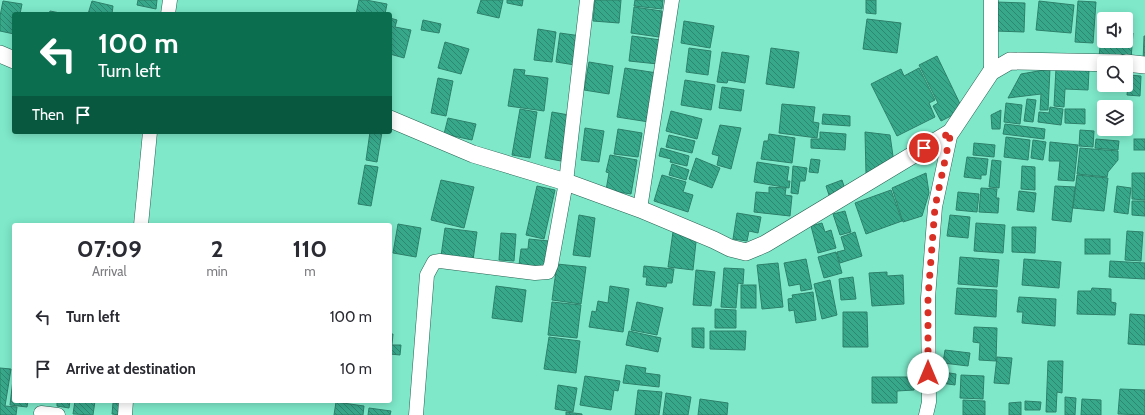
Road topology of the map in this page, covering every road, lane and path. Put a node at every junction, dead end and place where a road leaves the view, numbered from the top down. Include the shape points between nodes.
1 (170, 0) edge
2 (587, 0) edge
3 (672, 0) edge
4 (991, 0) edge
5 (168, 12) edge
6 (0, 54) edge
7 (12, 59) edge
8 (1097, 63) edge
9 (1133, 64) edge
10 (1145, 65) edge
11 (991, 72) junction
12 (392, 120) edge
13 (951, 132) junction
14 (150, 134) edge
15 (566, 182) junction
16 (640, 209) junction
17 (141, 223) edge
18 (126, 403) edge
19 (41, 413) dead end
20 (58, 415) edge
21 (125, 415) edge
22 (416, 415) edge
23 (926, 415) edge

1 - 5 street
2 - 15 street
3 - 16 street
4 - 11 street
6 - 7 street
8 - 11 street via 1010,61
9 - 10 street
11 - 13 street
12 - 15 street via 473,154
13 - 16 street via 765,244 746,252 730,248
13 - 23 street via 935,207 928,298 929,402
14 - 17 street
15 - 16 street
15 - 22 street via 548,272 534,273 440,261 434,262 431,266 427,275
18 - 21 street
19 - 20 street

